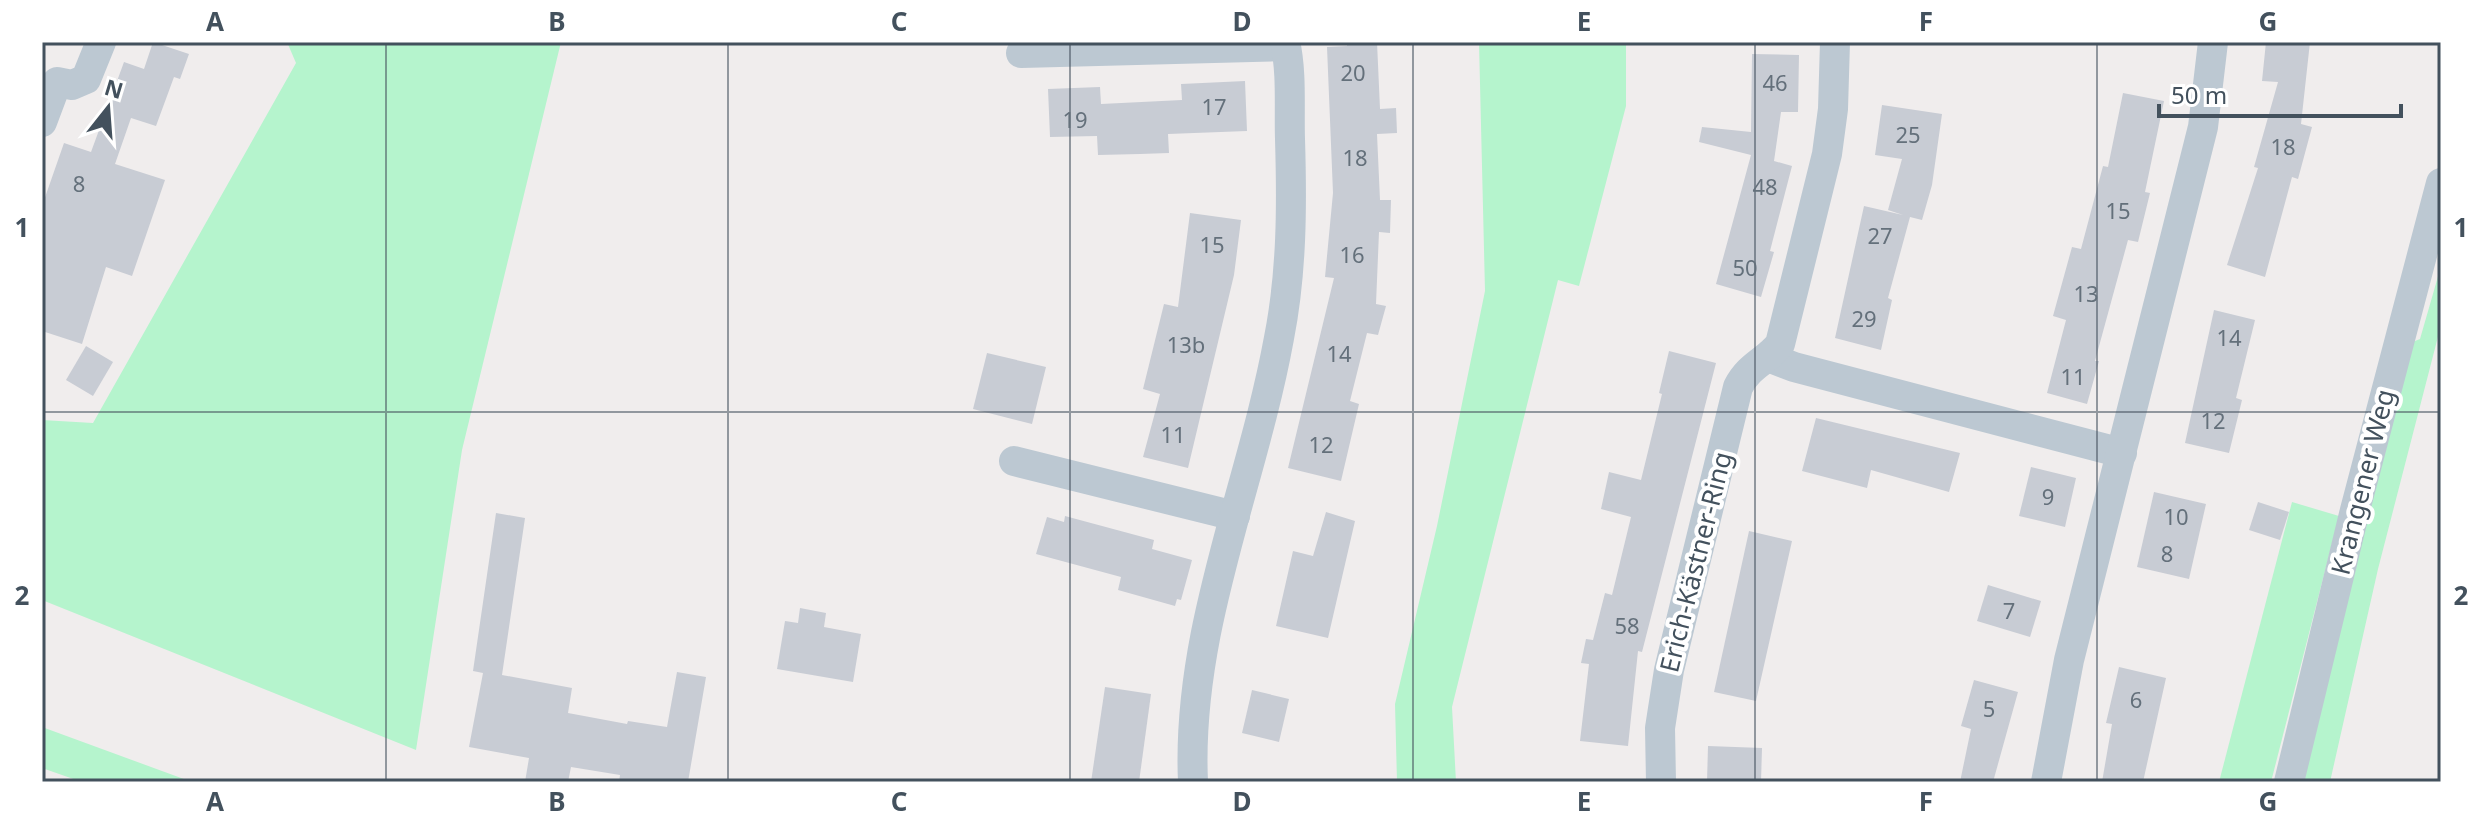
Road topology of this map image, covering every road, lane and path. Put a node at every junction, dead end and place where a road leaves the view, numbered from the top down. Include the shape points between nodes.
1 (101, 42) edge
2 (1835, 42) edge
3 (2213, 42) edge
4 (1286, 44) edge
5 (1021, 53) dead end
6 (49, 79) edge
7 (42, 122) edge
8 (2441, 183) edge
9 (1768, 357) junction
10 (2122, 453) junction
11 (1014, 461) dead end
12 (1235, 516) junction
13 (1193, 782) edge
14 (1661, 782) edge
15 (2046, 782) edge
16 (2289, 782) edge

1 - 6 street via 86,79 72,85
2 - 9 street, Erich-Kästner-Ring via 1833,109 1820,191 1783,337
3 - 10 street via 2203,127
4 - 5 street
4 - 12 street via 1291,213 1284,305
6 - 7 street
8 - 16 street, Krangener Weg
9 - 10 street
9 - 14 street, Erich-Kästner-Ring via 1746,372 1738,387 1669,670 1660,728
10 - 15 street via 2069,660
11 - 12 street
12 - 13 street via 1198,667

